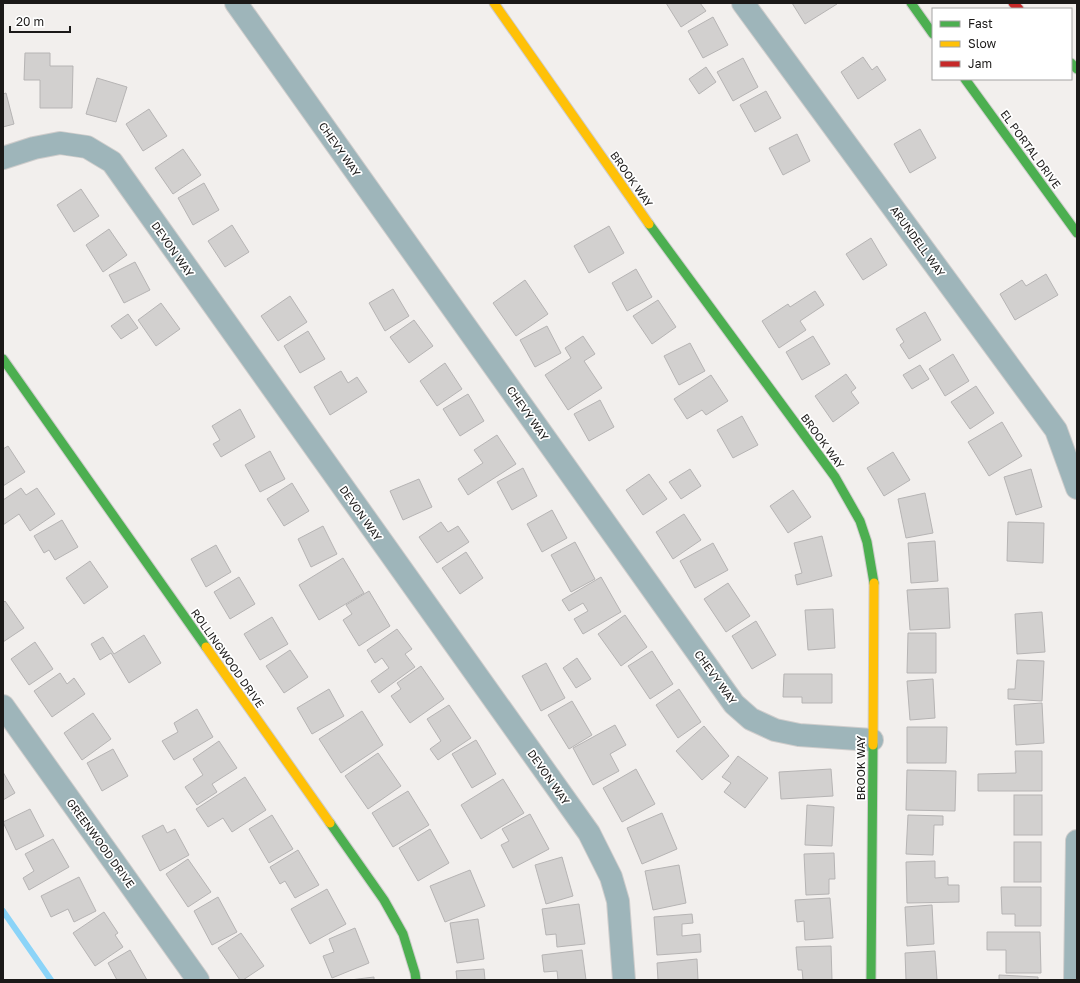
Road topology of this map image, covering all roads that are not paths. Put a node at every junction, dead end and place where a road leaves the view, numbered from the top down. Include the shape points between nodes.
1 (236, 3) edge
2 (494, 3) edge
3 (743, 3) edge
4 (910, 3) edge
5 (932, 33) edge
6 (966, 80) edge
7 (3, 158) edge
8 (1077, 233) edge
9 (3, 358) edge
10 (1077, 488) edge
11 (3, 706) edge
12 (872, 740) junction
13 (1077, 841) edge
14 (198, 980) edge
15 (416, 980) edge
16 (624, 980) edge
17 (871, 980) edge
18 (1075, 980) edge

1 - 12 street, CHEVY WAY via 734,704 750,719 775,730 799,735
2 - 12 main road, BROOK WAY via 664,245 834,477 860,521 867,542 874,583
3 - 10 street, ARUNDELL WAY via 1056,430
4 - 5 main road
6 - 8 main road, EL PORTAL DRIVE
7 - 16 street, DEVON WAY via 60,143 87,147 112,162 589,833 611,877 618,901
9 - 15 main road, ROLLINGWOOD DRIVE via 384,900 403,934
11 - 14 street, GREENWOOD DRIVE
12 - 17 main road, BROOK WAY
13 - 18 street

